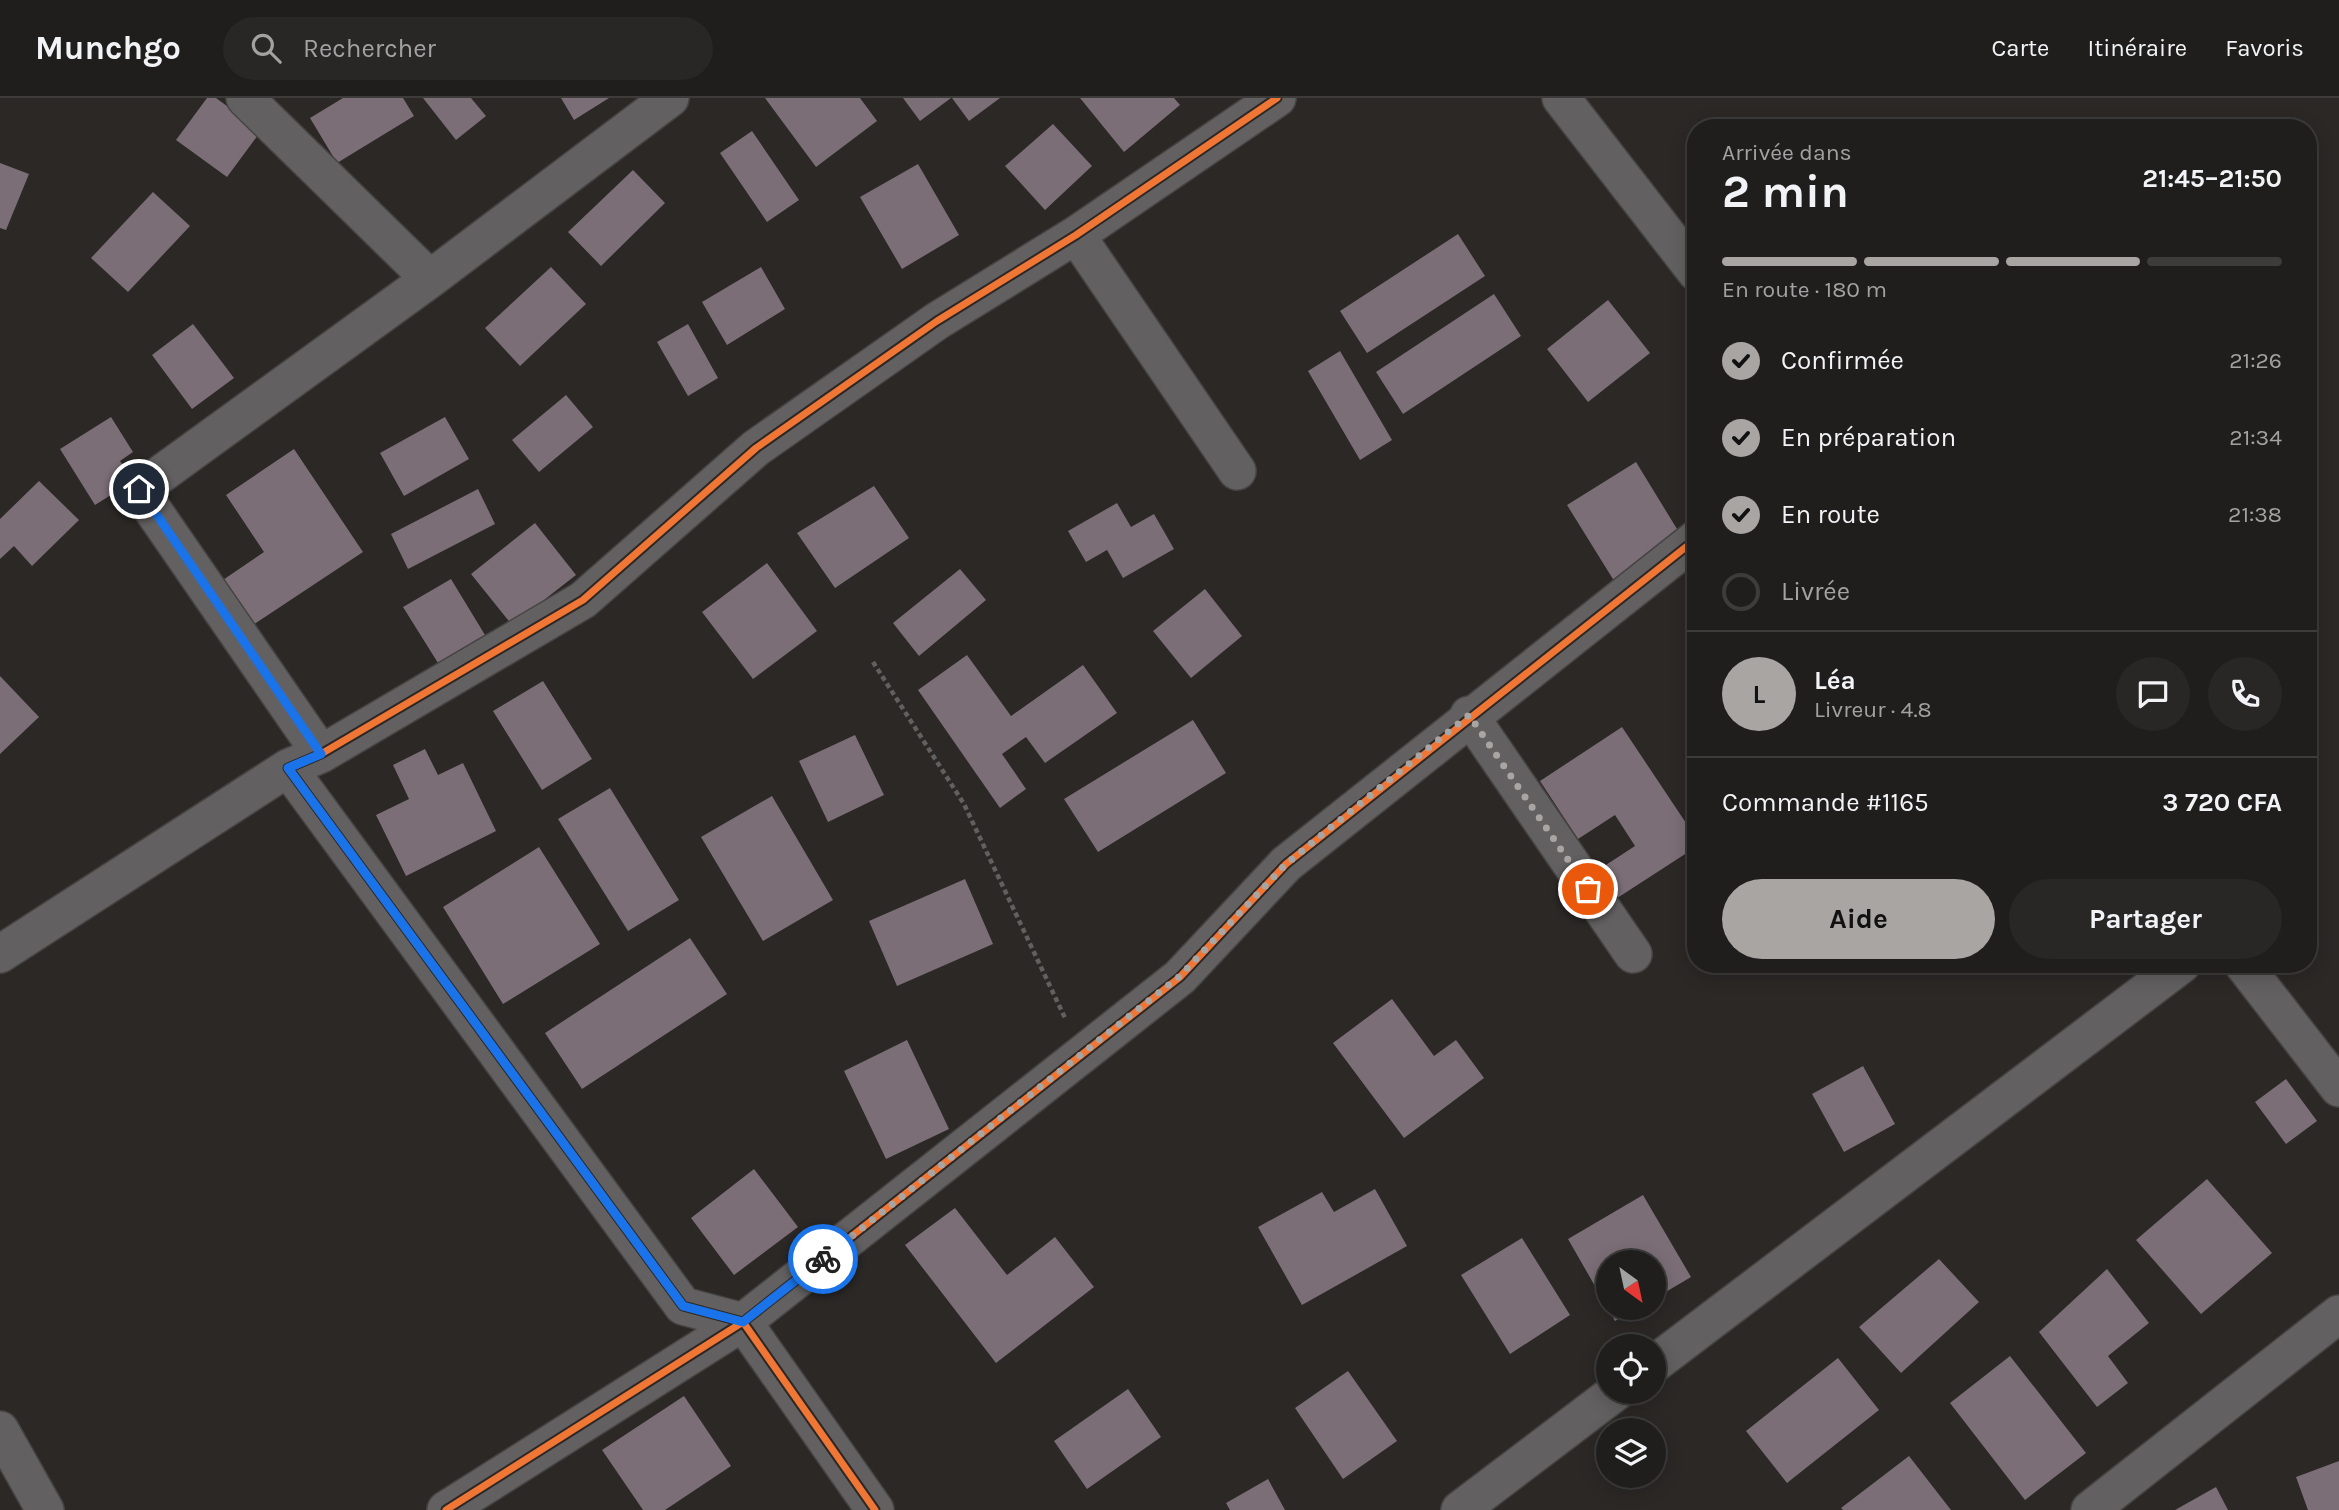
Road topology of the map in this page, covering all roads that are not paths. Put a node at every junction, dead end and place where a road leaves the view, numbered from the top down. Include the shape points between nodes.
1 (245, 98) edge
2 (670, 98) edge
3 (1277, 98) edge
4 (1561, 98) edge
5 (1076, 235) junction
6 (1687, 260) edge
7 (430, 279) junction
8 (1237, 471) dead end
9 (1687, 546) edge
10 (1469, 715) junction
11 (321, 754) junction
12 (288, 768) junction
13 (0, 954) edge
14 (1633, 954) dead end
15 (2170, 973) edge
16 (2251, 973) edge
17 (2339, 1088) edge
18 (2339, 1314) edge
19 (743, 1322) junction
20 (1666, 1355) edge
21 (1600, 1404) edge
22 (0, 1430) edge
23 (45, 1510) edge
24 (446, 1510) edge
25 (875, 1510) edge
26 (1460, 1510) edge
27 (2090, 1510) edge

1 - 7 street
2 - 7 street
3 - 5 street
4 - 6 street
5 - 8 street
5 - 11 street via 937,321 755,448 583,600
7 - 11 street via 139,489
9 - 10 street
10 - 14 street
10 - 19 street via 1286,864 1180,976
11 - 12 street
12 - 13 street
12 - 19 street via 683,1306
15 - 20 street
16 - 17 street
18 - 27 street
19 - 24 street
19 - 25 street
21 - 26 street
22 - 23 street

